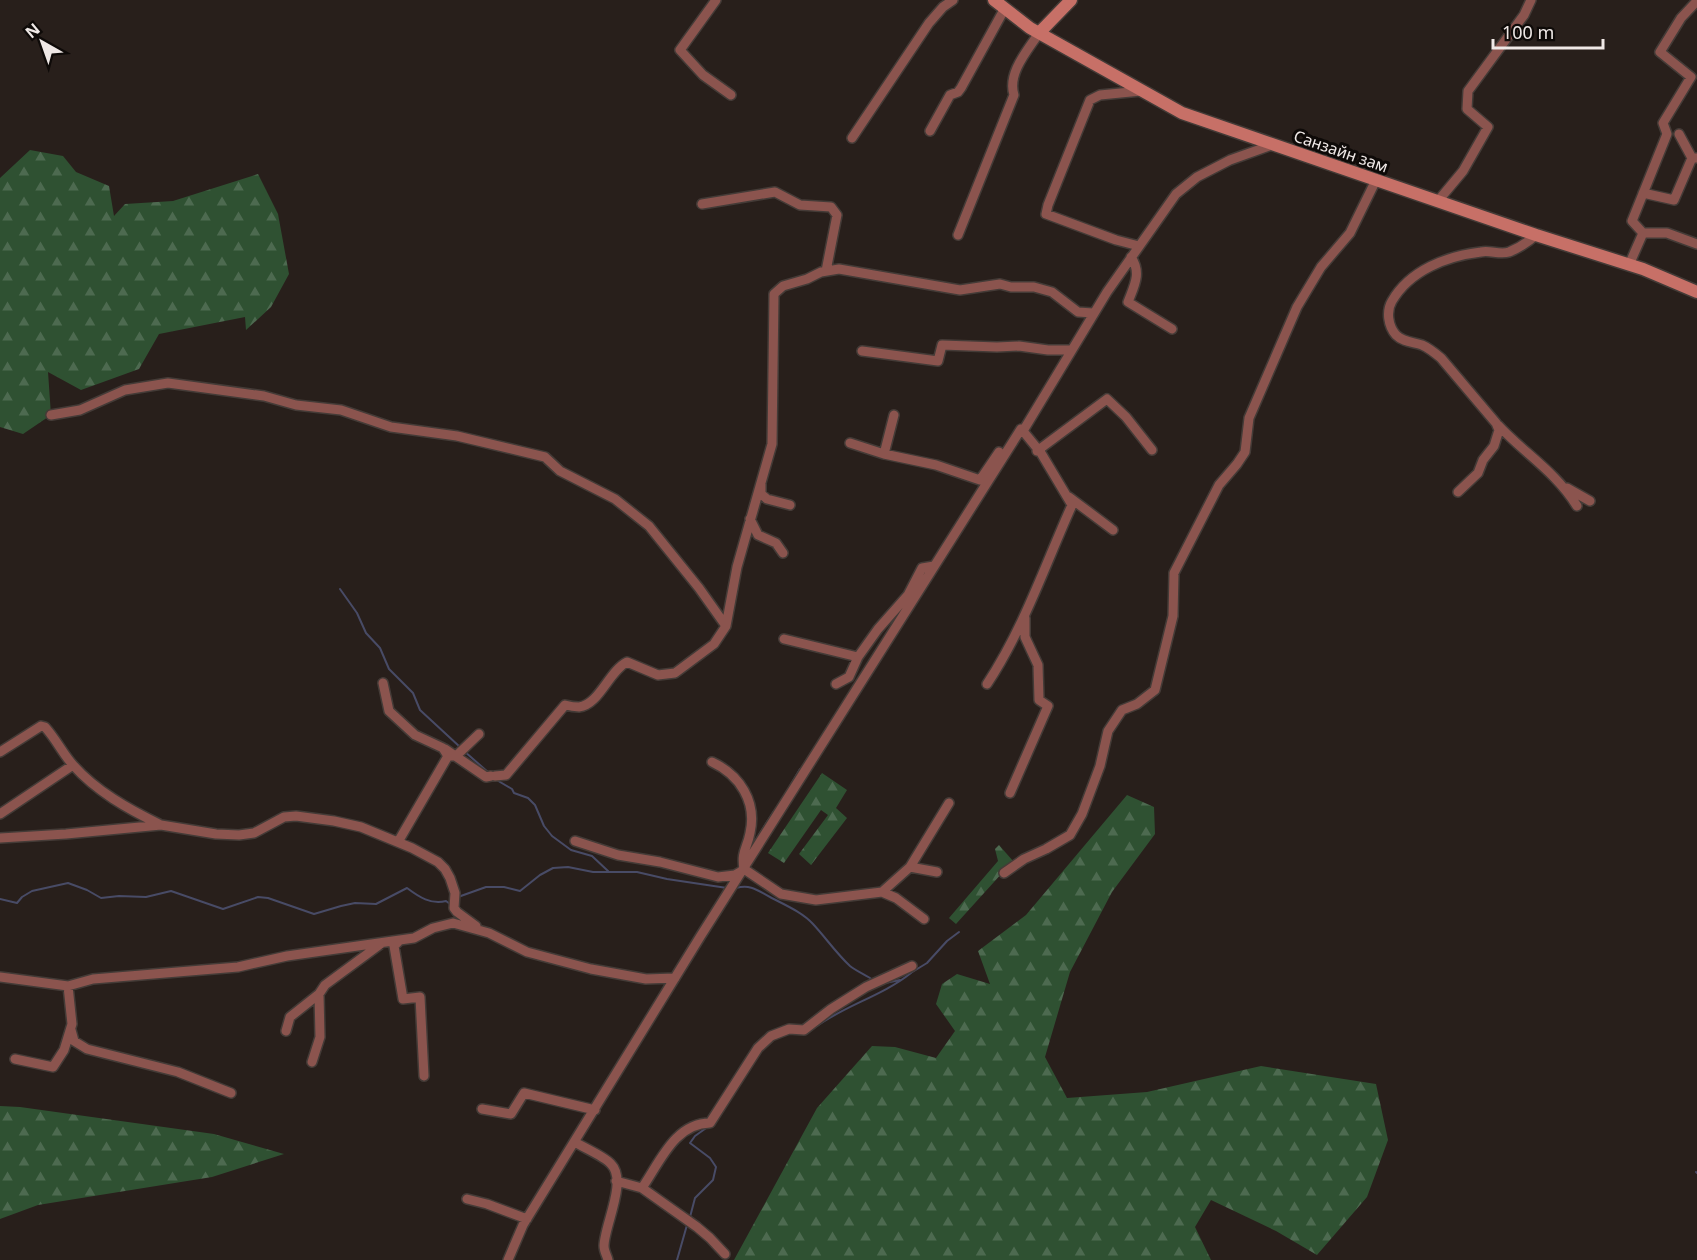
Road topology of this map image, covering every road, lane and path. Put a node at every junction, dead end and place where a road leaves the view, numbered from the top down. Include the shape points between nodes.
1 (716, 0) edge
2 (953, 0) edge
3 (994, 0) edge
4 (1071, 0) edge
5 (1531, 0) edge
6 (1697, 1) edge
7 (1005, 8) junction
8 (1039, 33) junction
9 (1142, 91) junction
10 (731, 95) dead end
11 (930, 131) dead end
12 (1679, 134) dead end
13 (852, 138) dead end
14 (1272, 145) junction
15 (1695, 158) edge
16 (1376, 180) junction
17 (1643, 193) junction
18 (1438, 201) junction
19 (702, 204) dead end
20 (1643, 233) junction
21 (958, 235) dead end
22 (1536, 235) junction
23 (1697, 244) edge
24 (1139, 246) junction
25 (1131, 257) junction
26 (1629, 265) junction
27 (826, 271) junction
28 (1697, 292) edge
29 (1093, 313) junction
30 (1172, 329) dead end
31 (1070, 350) junction
32 (861, 351) dead end
33 (51, 415) dead end
34 (894, 415) dead end
35 (1496, 423) junction
36 (1022, 430) junction
37 (850, 443) dead end
38 (1152, 450) dead end
39 (1038, 451) junction
40 (884, 454) junction
41 (761, 482) junction
42 (1565, 487) junction
43 (1458, 492) dead end
44 (1069, 497) junction
45 (1590, 501) dead end
46 (790, 505) dead end
47 (1577, 506) dead end
48 (750, 519) junction
49 (1113, 530) dead end
50 (783, 553) dead end
51 (934, 566) junction
52 (1026, 613) junction
53 (726, 626) junction
54 (784, 639) dead end
55 (858, 657) junction
56 (383, 683) dead end
57 (836, 684) dead end
58 (987, 684) dead end
59 (479, 734) dead end
60 (0, 752) edge
61 (449, 753) junction
62 (712, 762) dead end
63 (73, 765) junction
64 (1010, 794) dead end
65 (949, 803) dead end
66 (0, 814) edge
67 (161, 825) junction
68 (0, 838) edge
69 (575, 841) dead end
70 (398, 842) junction
71 (909, 867) junction
72 (744, 869) junction
73 (937, 872) dead end
74 (1004, 873) dead end
75 (882, 892) junction
76 (924, 919) dead end
77 (489, 933) junction
78 (400, 940) junction
79 (384, 942) junction
80 (912, 966) dead end
81 (0, 977) edge
82 (675, 978) junction
83 (68, 986) junction
84 (320, 994) junction
85 (71, 1030) junction
86 (286, 1031) dead end
87 (15, 1059) dead end
88 (312, 1062) dead end
89 (424, 1076) dead end
90 (231, 1093) dead end
91 (482, 1109) dead end
92 (595, 1110) junction
93 (575, 1142) junction
94 (616, 1181) junction
95 (642, 1188) junction
96 (467, 1199) dead end
97 (526, 1220) junction
98 (724, 1254) dead end
99 (508, 1258) edge
100 (608, 1260) edge

1 - 10 street via 680,50 703,75
2 - 13 street via 929,23
3 - 7 main road, Санзайн зам
4 - 8 main road
5 - 18 street via 1468,91 1467,109 1488,126 1463,171
6 - 17 street via 1660,52 1690,77 1663,123 1667,134
7 - 8 main road, Санзайн зам
7 - 11 street via 961,88 950,95
8 - 9 main road, Санзайн зам
8 - 21 street via 1015,73 1011,87 1014,95
9 - 14 main road, Санзайн зам via 1182,113
9 - 24 street via 1100,95 1090,100 1046,214
12 - 15 street
14 - 16 main road, Санзайн зам
14 - 24 street via 1197,177 1176,194
15 - 17 street via 1674,200
16 - 18 main road, Санзайн зам
16 - 74 street via 1350,233 1321,267 1297,307 1249,418 1245,452 1219,485 1174,573 1173,616 1155,690 1122,710 1107,731 1100,766 1070,835 1024,858
17 - 20 street via 1632,221
18 - 22 main road, Санзайн зам
19 - 27 street via 775,192 800,205 831,207 837,215
20 - 23 street via 1667,233
20 - 26 street
22 - 26 main road, Санзайн зам
22 - 35 street via 1506,253 1484,251 1448,258 1422,271 1398,291 1389,306 1388,320 1395,334 1441,358
24 - 25 street
25 - 29 street
25 - 30 street via 1137,265 1128,302
26 - 28 main road, Санзайн зам
27 - 29 street via 839,269 960,290 1000,284 1034,287 1052,292 1078,312
27 - 41 street via 783,286 774,294 772,444
29 - 31 street
31 - 32 street via 942,345 938,361
31 - 36 street
33 - 53 street via 80,411 125,390 168,383 340,410 391,427 457,436 545,457 560,471 615,499 649,526
34 - 40 street
35 - 42 street
35 - 43 street via 1499,430 1494,446 1478,473
36 - 39 street
36 - 40 street via 1013,431 980,480
36 - 51 street
37 - 40 street
38 - 39 street via 1107,399
39 - 44 street
41 - 46 street via 761,494 767,499
41 - 48 street
42 - 45 street
42 - 47 street
44 - 49 street
44 - 52 street via 1072,505
48 - 50 street via 758,535 776,543
48 - 53 street
51 - 55 street via 922,568 908,595
51 - 72 street
52 - 58 street
52 - 64 street via 1025,637 1038,665 1039,700 1048,706
53 - 61 street via 714,644 675,673 658,675 627,662 618,666 591,702 580,707 564,705 506,775 486,777
54 - 55 street
55 - 57 street via 849,677
56 - 61 street via 389,711 415,735
59 - 61 street
60 - 63 street via 41,726 54,737
61 - 70 street
62 - 72 street via 739,781 749,799 750,834 742,856
63 - 66 street
63 - 67 street via 120,803
65 - 71 street
67 - 68 street
67 - 70 street via 239,835 296,816 362,827
69 - 72 street via 618,855 718,877 735,875
70 - 77 street via 445,869 455,893 454,908
71 - 73 street
71 - 75 street
72 - 75 street via 782,894 816,900
72 - 82 street
75 - 76 street
77 - 78 street via 453,923
77 - 82 street via 527,952 591,969 646,978
78 - 79 street
78 - 89 street via 394,946 403,999 420,997
79 - 83 street via 238,967 93,979
79 - 84 street via 325,985
80 - 95 street via 866,987 804,1030 789,1029 771,1036 710,1123 699,1123 681,1132
81 - 83 street
82 - 92 street
83 - 85 street
84 - 86 street via 290,1017
84 - 88 street via 320,1037
85 - 87 street via 53,1067
85 - 90 street via 75,1041 87,1049 178,1072
91 - 92 street via 511,1114 524,1093
92 - 93 street
93 - 94 street via 612,1164
93 - 97 street
94 - 95 street
94 - 100 street via 604,1247
95 - 98 street via 697,1227
96 - 97 street
97 - 99 street

